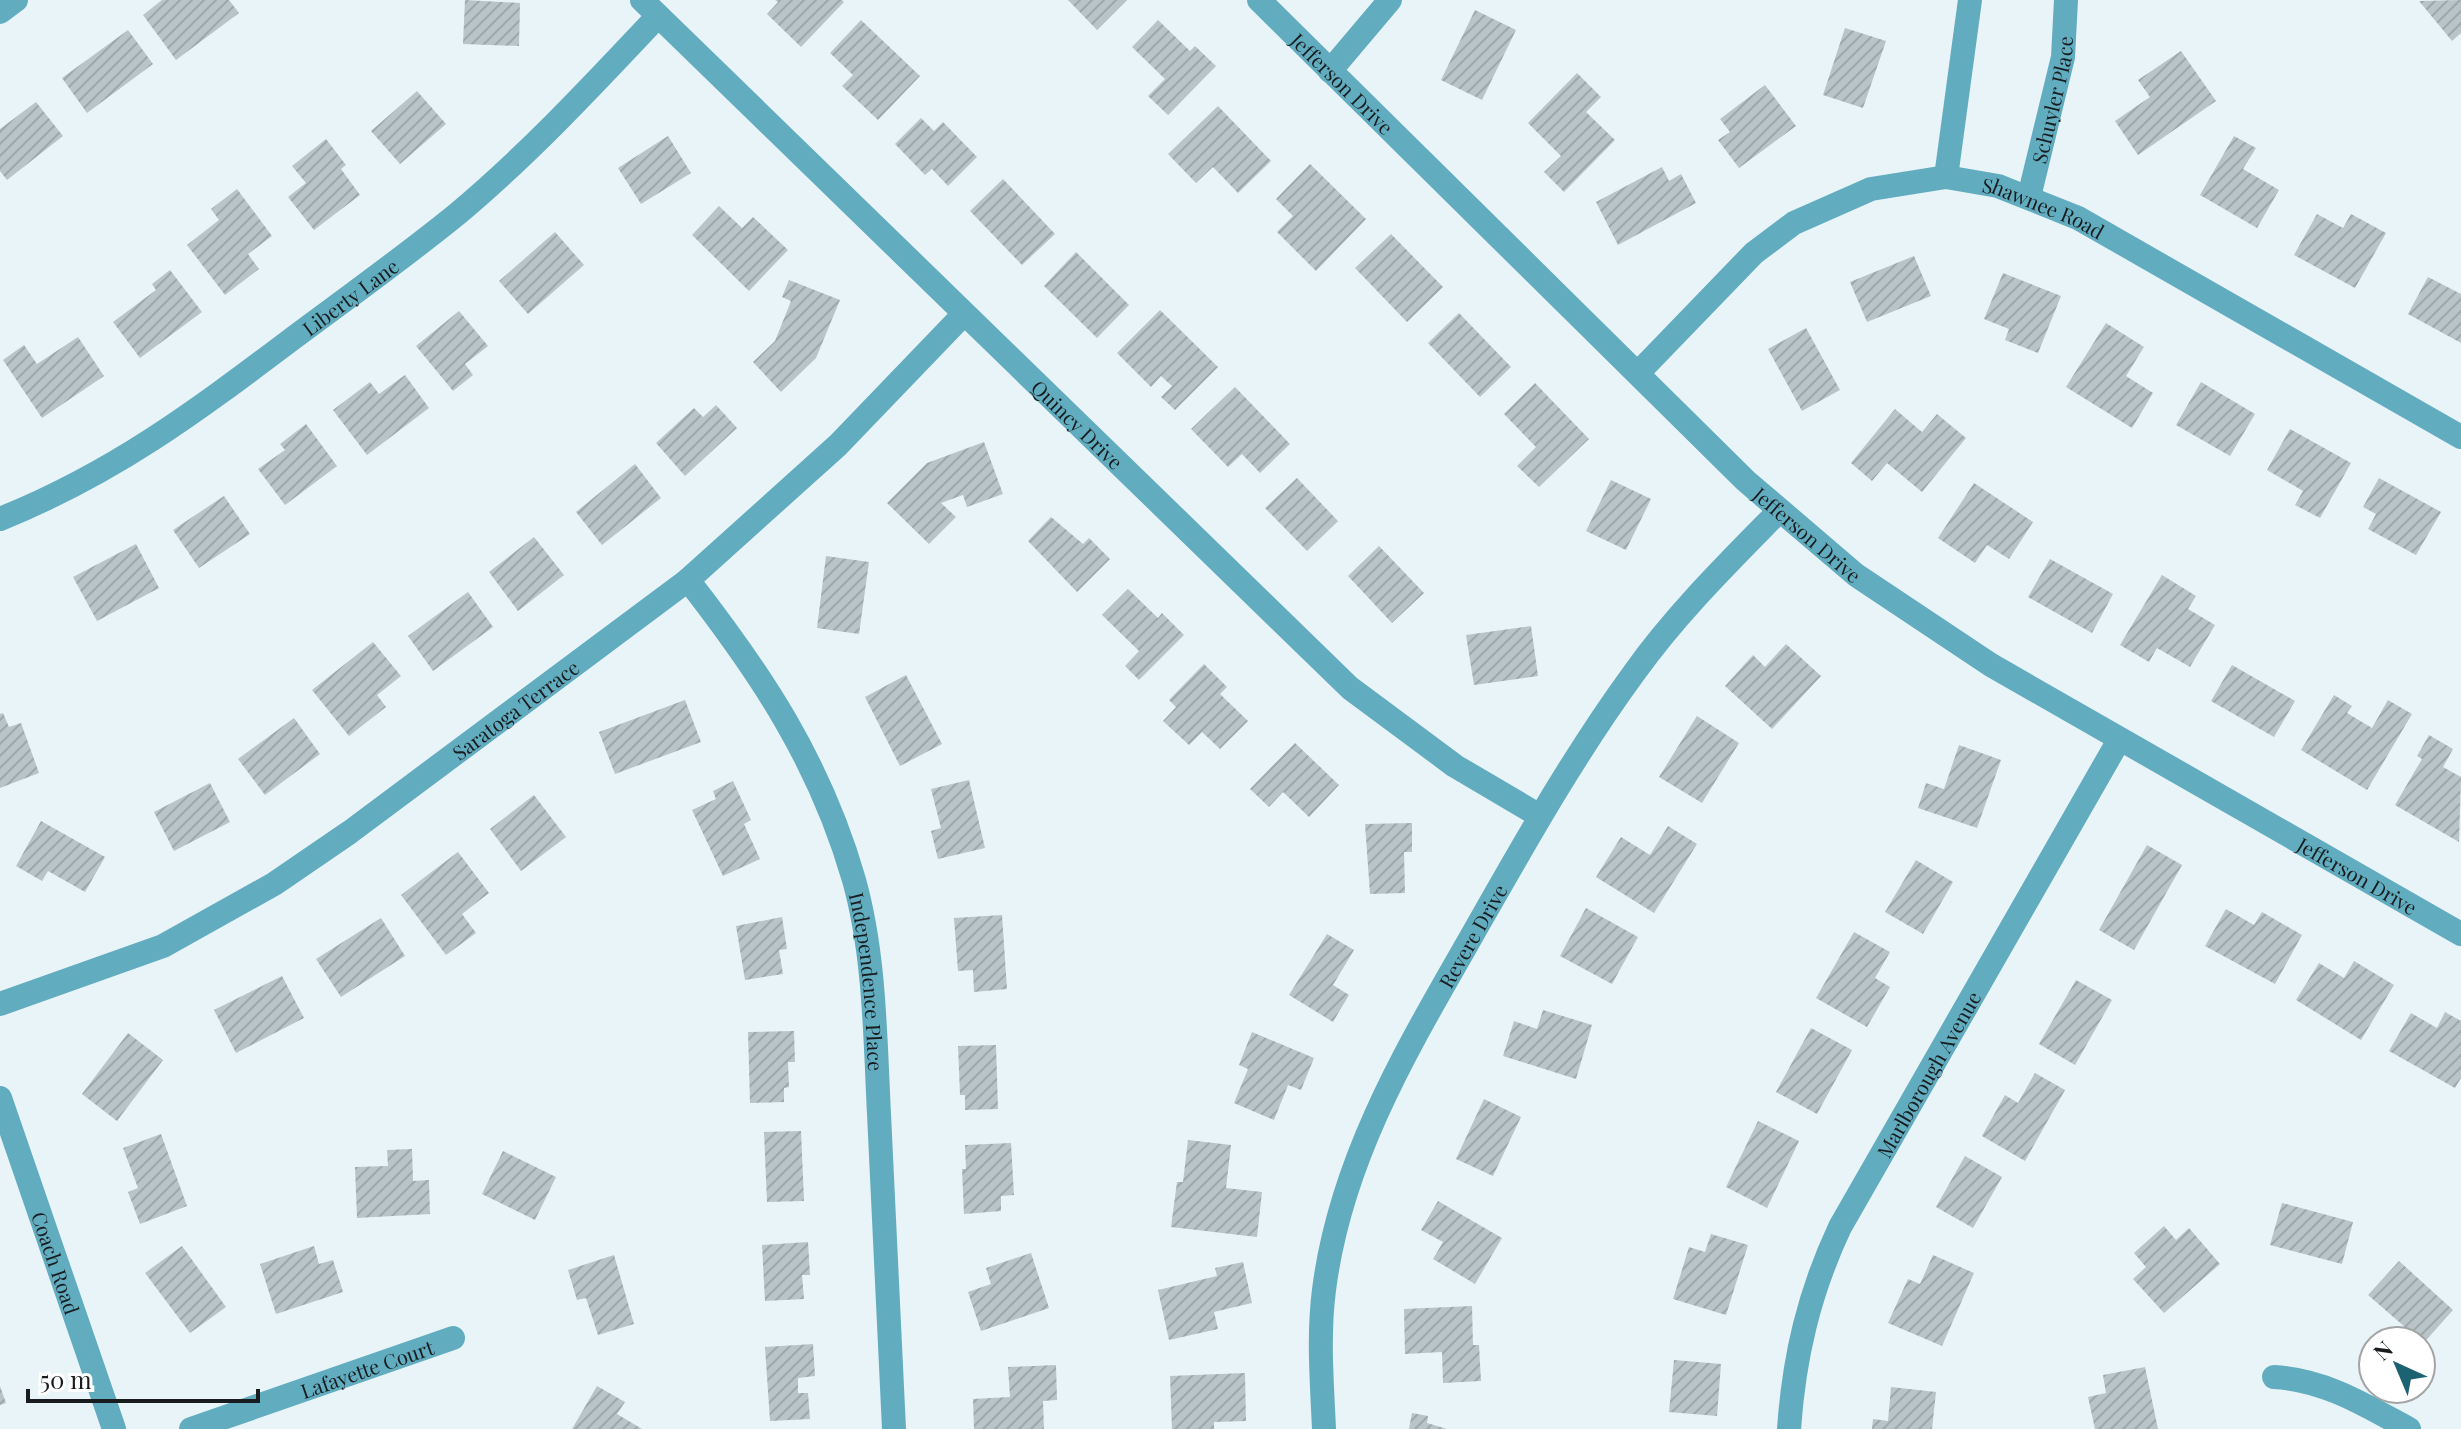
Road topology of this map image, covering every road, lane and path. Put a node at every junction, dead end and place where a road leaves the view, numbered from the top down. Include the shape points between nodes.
1 (16, 0) edge
2 (1259, 0) edge
3 (1390, 0) edge
4 (1970, 0) edge
5 (2066, 0) edge
6 (650, 8) edge
7 (0, 12) edge
8 (1330, 71) junction
9 (1946, 177) junction
10 (2029, 197) junction
11 (963, 315) junction
12 (1639, 372) junction
13 (2461, 437) edge
14 (1779, 511) junction
15 (0, 519) edge
16 (688, 580) junction
17 (2119, 740) junction
18 (1540, 816) junction
19 (2461, 934) edge
20 (0, 1004) edge
21 (0, 1098) edge
22 (453, 1338) dead end
23 (2274, 1377) dead end
24 (114, 1429) edge
25 (191, 1429) edge
26 (894, 1429) edge
27 (1324, 1429) edge
28 (1789, 1429) edge
29 (2409, 1429) edge

1 - 7 street
2 - 8 street, Jefferson Drive
3 - 8 street
4 - 9 street
5 - 10 street, Schuyler Place via 2063,57
6 - 11 street, Quincy Drive
6 - 15 street, Liberty Lane via 554,125 417,245 156,439 93,477
8 - 12 street, Jefferson Drive
9 - 10 street, Shawnee Road
9 - 12 street, Shawnee Road via 1871,189 1794,223 1754,253
10 - 13 street, Shawnee Road via 2078,218
11 - 16 street, Saratoga Terrace via 838,445
11 - 18 street, Quincy Drive via 1368,703 1455,766
12 - 14 street, Jefferson Drive
14 - 17 street, Jefferson Drive via 1923,622
14 - 18 street, Revere Drive via 1635,670
16 - 20 street, Saratoga Terrace via 274,884 163,946
16 - 26 street, Independence Place via 787,719 847,857 860,905 874,1017
17 - 19 street, Jefferson Drive
17 - 28 street, Marlborough Avenue via 1840,1227 1802,1330
18 - 27 street, Revere Drive via 1389,1084 1353,1172 1324,1289
21 - 24 street, Coach Road
22 - 25 street, Lafayette Court
23 - 29 street via 2326,1386

